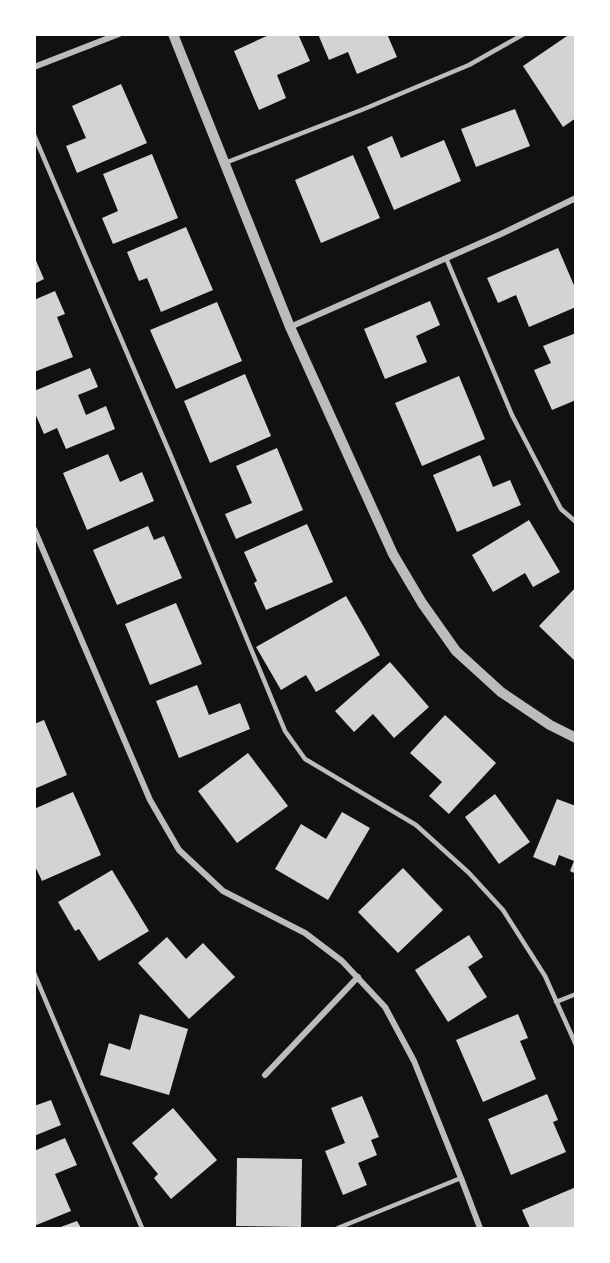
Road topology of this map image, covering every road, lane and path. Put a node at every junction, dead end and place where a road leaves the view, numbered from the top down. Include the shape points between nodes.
1 (119, 34) edge
2 (173, 34) edge
3 (524, 34) edge
4 (34, 67) edge
5 (34, 135) edge
6 (225, 163) junction
7 (576, 198) edge
8 (446, 258) junction
9 (290, 327) junction
10 (576, 522) edge
11 (34, 529) edge
12 (576, 738) edge
13 (34, 973) edge
14 (358, 977) junction
15 (576, 994) edge
16 (556, 1002) junction
17 (576, 1045) edge
18 (265, 1075) dead end
19 (461, 1178) junction
20 (142, 1228) edge
21 (338, 1228) edge
22 (480, 1228) edge

1 - 4 street
2 - 6 street
3 - 6 lane via 469,65
5 - 16 lane via 285,731 305,759 416,825 469,873 503,910 545,976
6 - 9 street
7 - 8 street
8 - 9 street
8 - 10 lane via 512,415 561,509
9 - 12 street via 393,554 422,603 456,651 501,692
11 - 14 street via 150,800 179,850 223,891 305,933
13 - 20 lane
14 - 18 street
14 - 19 street via 385,1007 414,1061
15 - 16 lane
16 - 17 lane
19 - 21 lane
19 - 22 street

